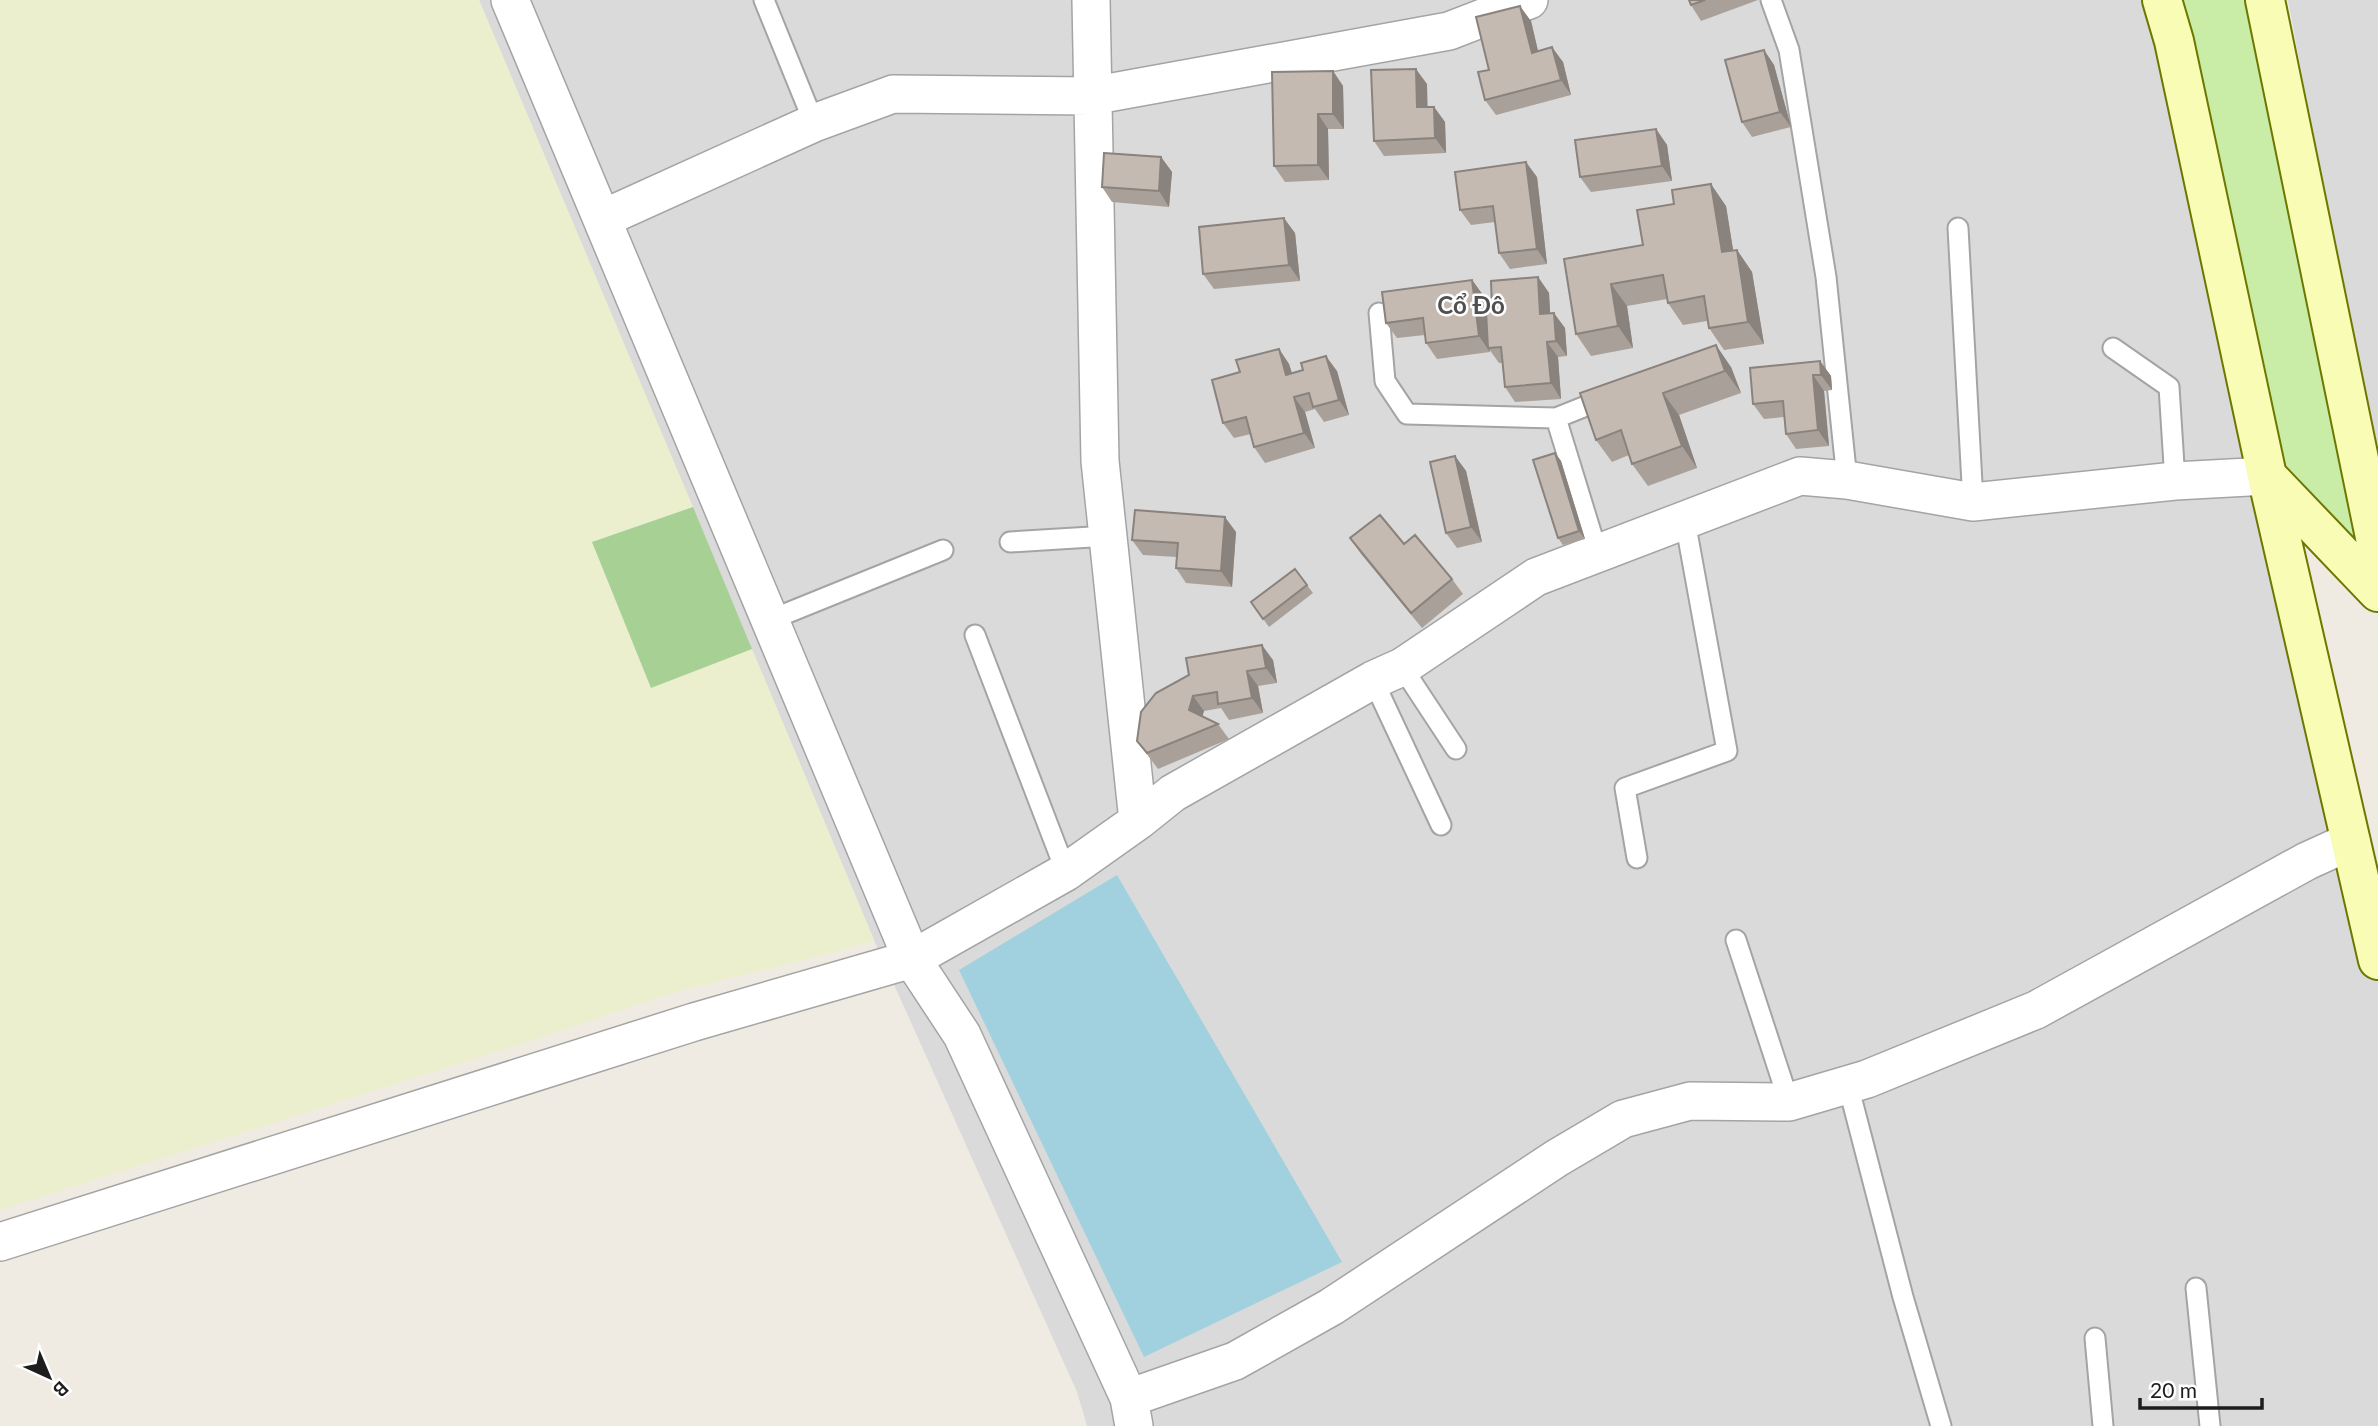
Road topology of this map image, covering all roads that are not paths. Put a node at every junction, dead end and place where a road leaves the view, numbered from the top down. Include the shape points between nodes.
1 (510, 0) edge
2 (764, 0) edge
3 (1091, 0) edge
4 (1529, 0) edge
5 (1770, 0) edge
6 (2162, 0) edge
7 (2265, 0) edge
8 (1091, 96) junction
9 (814, 123) junction
10 (601, 219) junction
11 (1958, 228) dead end
12 (1379, 313) edge
13 (2113, 348) dead end
14 (1620, 392) edge
15 (1556, 418) junction
16 (2267, 476) junction
17 (1847, 480) junction
18 (2175, 481) junction
19 (1973, 502) junction
20 (1685, 521) junction
21 (1108, 536) junction
22 (1010, 542) dead end
23 (943, 551) dead end
24 (2378, 552) edge
25 (1598, 555) junction
26 (2378, 592) edge
27 (770, 620) junction
28 (975, 635) dead end
29 (1387, 673) junction
30 (1456, 749) dead end
31 (1138, 821) junction
32 (1441, 824) dead end
33 (2351, 841) junction
34 (1637, 858) dead end
35 (1066, 872) junction
36 (2378, 874) edge
37 (1736, 940) dead end
38 (912, 960) junction
39 (2378, 960) edge
40 (1848, 1085) junction
41 (1789, 1102) junction
42 (0, 1242) edge
43 (2196, 1288) dead end
44 (2095, 1338) dead end
45 (1132, 1412) edge
46 (1941, 1426) edge
47 (2103, 1426) edge
48 (2210, 1426) edge

1 - 10 street
2 - 9 lane
3 - 8 street
4 - 8 street via 1449,31
5 - 17 lane via 1792,63 1826,277
6 - 16 main road
7 - 24 main road
8 - 9 street via 893,94
8 - 21 street via 1100,461
9 - 10 street
10 - 27 street
11 - 19 lane
12 - 15 lane via 1385,381 1406,414
13 - 18 lane via 2169,387
14 - 15 lane
15 - 25 lane
16 - 18 street
16 - 26 main road
16 - 33 main road
17 - 19 street
17 - 20 street via 1800,476
18 - 19 street
20 - 25 street
20 - 34 lane via 1727,751 1625,788
21 - 22 lane
21 - 31 street
23 - 27 lane
25 - 29 street via 1536,577
27 - 38 street
28 - 35 lane
29 - 30 lane
29 - 31 street via 1173,793
29 - 32 lane
31 - 35 street
33 - 36 main road
33 - 39 main road
33 - 40 street via 2036,1010
35 - 38 street
37 - 41 lane
38 - 42 street via 694,1022
38 - 45 street via 962,1035
40 - 41 street
40 - 46 lane
41 - 45 street via 1690,1101 1623,1119 1331,1307
43 - 48 lane
44 - 47 lane

